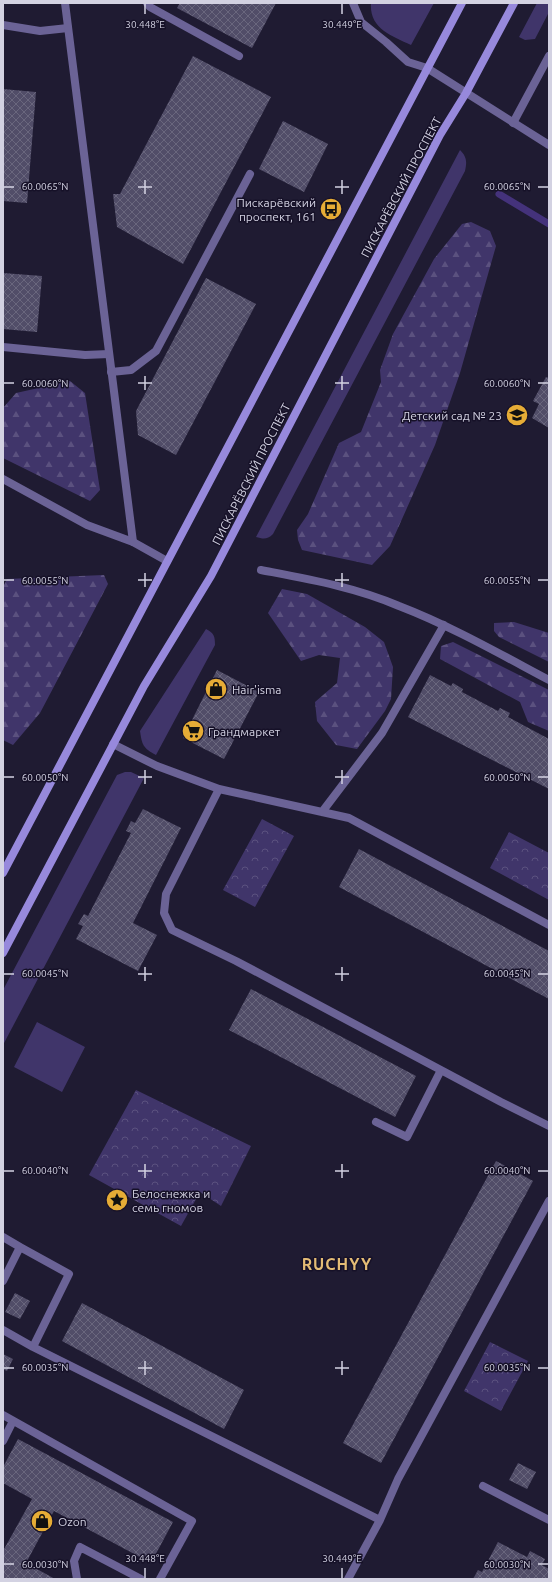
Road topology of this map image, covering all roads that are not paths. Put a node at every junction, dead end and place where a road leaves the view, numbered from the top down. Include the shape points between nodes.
1 (65, 3) edge
2 (147, 3) edge
3 (354, 3) edge
4 (462, 3) edge
5 (514, 3) edge
6 (3, 25) edge
7 (68, 28) junction
8 (239, 56) dead end
9 (549, 56) edge
10 (427, 68) junction
11 (466, 93) junction
12 (513, 123) junction
13 (549, 145) edge
14 (250, 174) dead end
15 (3, 347) edge
16 (109, 354) junction
17 (111, 372) junction
18 (3, 479) edge
19 (133, 542) junction
20 (167, 561) junction
21 (261, 570) dead end
22 (444, 625) junction
23 (549, 680) edge
24 (113, 744) junction
25 (219, 789) junction
26 (322, 812) junction
27 (3, 873) edge
28 (549, 924) edge
29 (3, 954) edge
30 (441, 1070) junction
31 (376, 1122) dead end
32 (549, 1126) edge
33 (549, 1202) edge
34 (3, 1237) edge
35 (20, 1247) junction
36 (3, 1281) edge
37 (3, 1330) edge
38 (33, 1347) junction
39 (3, 1416) edge
40 (13, 1421) junction
41 (3, 1441) edge
42 (483, 1486) dead end
43 (380, 1520) junction
44 (549, 1520) edge
45 (77, 1579) edge
46 (141, 1579) edge
47 (160, 1579) edge
48 (348, 1579) edge

1 - 7 street
2 - 8 street
3 - 10 street via 361,22 408,62
4 - 10 main road
5 - 11 main road, ПИСКАРЁВСКИЙ ПРОСПЕКТ
6 - 7 street via 40,31
7 - 16 street
9 - 12 street
10 - 11 street
10 - 20 main road
11 - 12 street
11 - 24 main road, ПИСКАРЁВСКИЙ ПРОСПЕКТ via 440,135 211,576 144,686
12 - 13 street
14 - 17 street via 156,351 131,370
15 - 16 street via 85,356
16 - 17 street
17 - 19 street
18 - 19 street via 87,525
19 - 20 street
20 - 27 main road
21 - 22 street via 330,583 398,605
22 - 23 street
22 - 26 street via 382,733
24 - 25 street via 157,766
24 - 29 main road, ПИСКАРЁВСКИЙ ПРОСПЕКТ
25 - 26 street
25 - 30 street via 166,894 164,913 172,930 236,961
26 - 28 street via 349,818
30 - 31 street via 407,1137
30 - 32 street
33 - 43 street via 398,1479
34 - 35 street
35 - 36 street
35 - 38 street via 69,1274
37 - 38 street
38 - 43 street
39 - 40 street
40 - 41 street
40 - 47 street via 192,1521
42 - 44 street
43 - 48 street
45 - 46 street via 74,1560 80,1547

